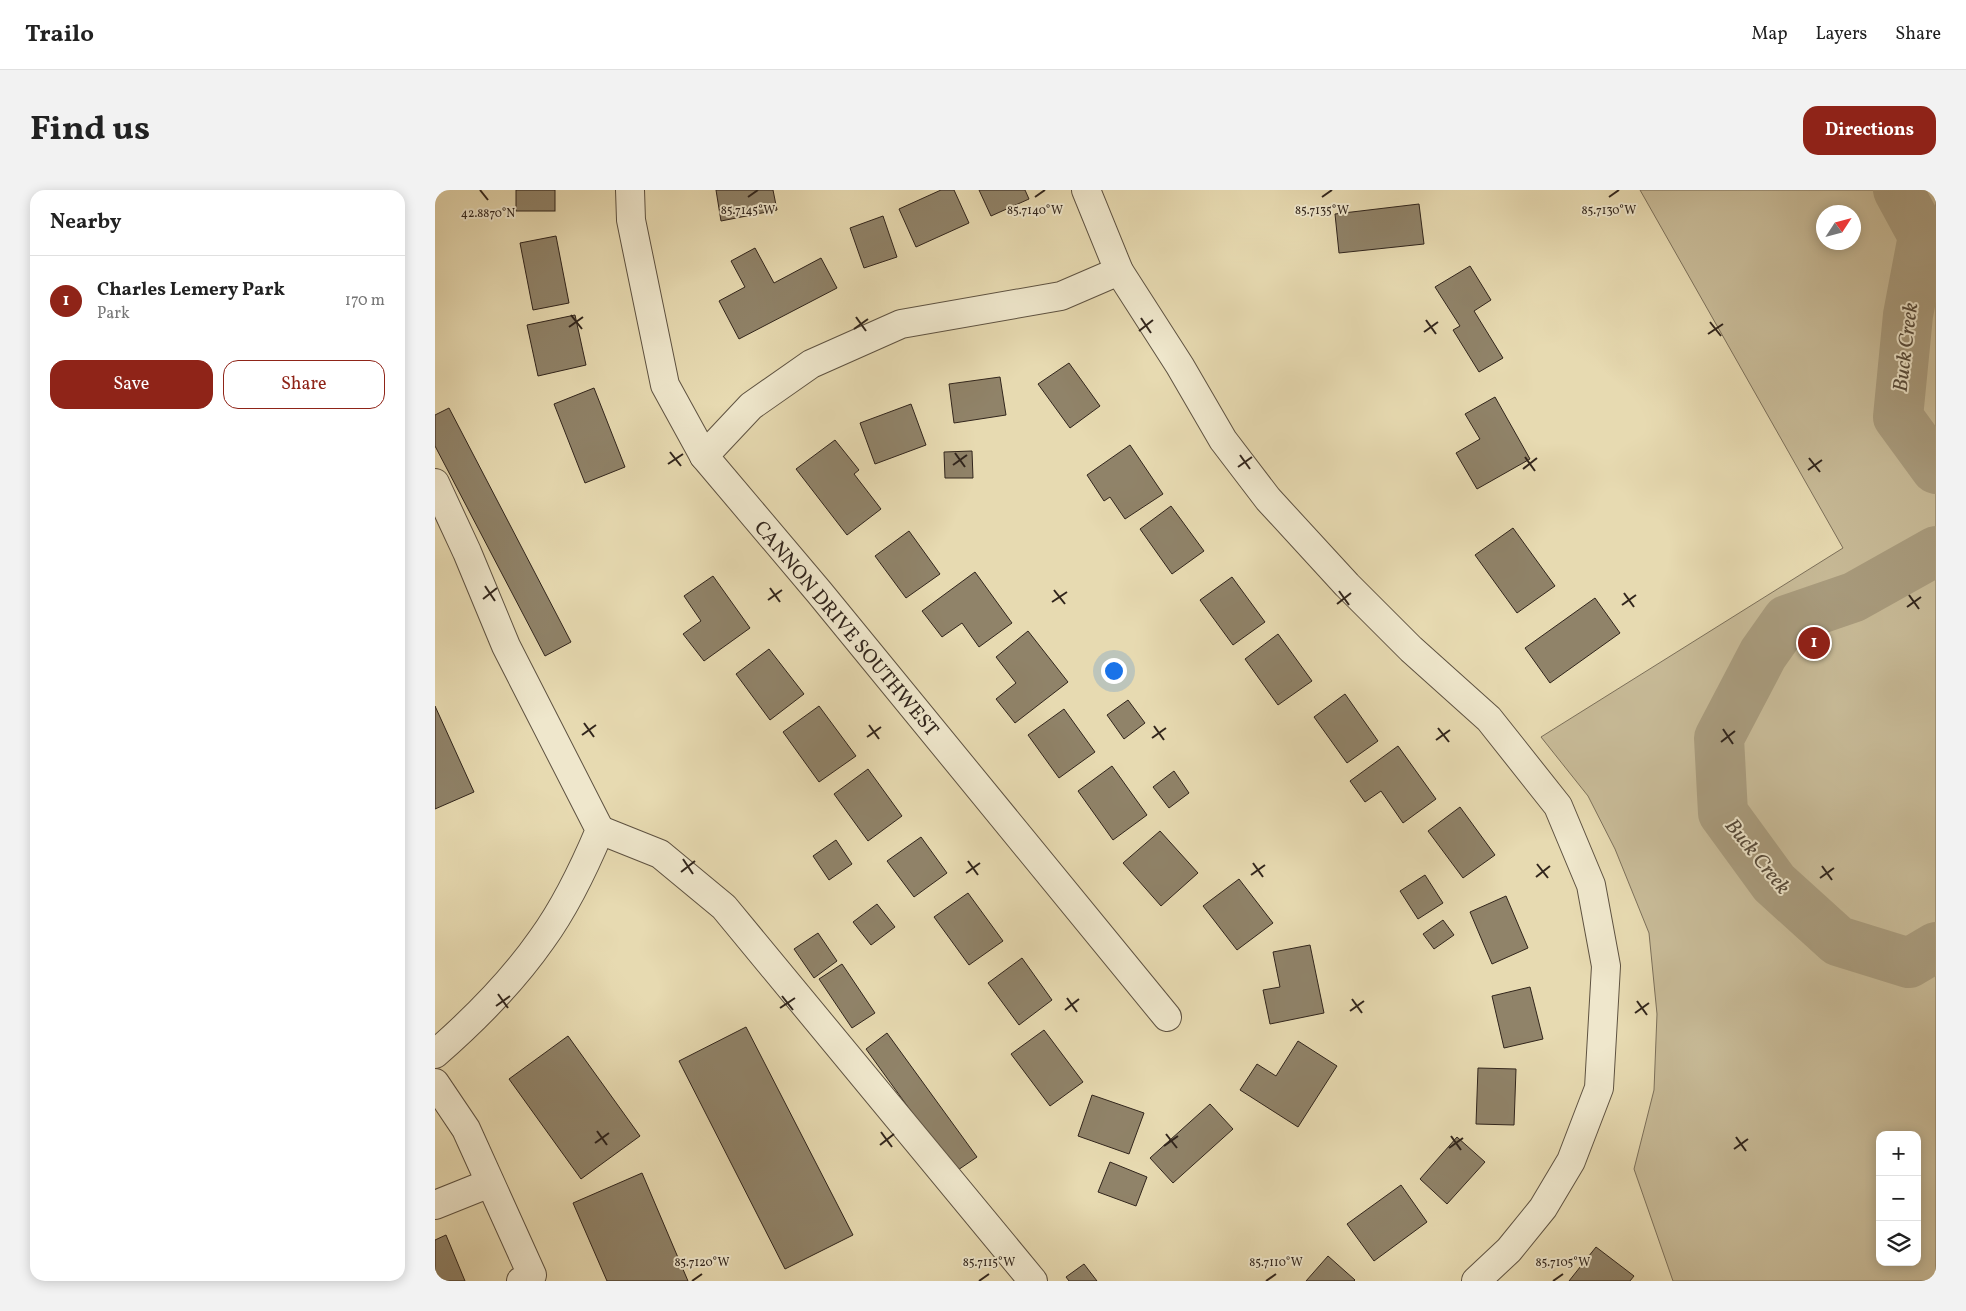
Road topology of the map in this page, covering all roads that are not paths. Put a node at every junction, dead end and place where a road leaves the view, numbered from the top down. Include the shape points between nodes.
1 (630, 190) edge
2 (1086, 190) edge
3 (1119, 271) junction
4 (704, 456) junction
5 (435, 484) edge
6 (600, 830) junction
7 (1167, 1017) dead end
8 (435, 1054) edge
9 (435, 1083) edge
10 (491, 1183) junction
11 (435, 1204) edge
12 (521, 1281) edge
13 (1033, 1281) edge
14 (1476, 1281) edge

1 - 4 street, CANNON DRIVE SOUTHWEST via 631,220 665,385
2 - 3 street
3 - 4 street via 1061,296 901,324 811,364 751,406
3 - 14 street via 1223,440 1267,499 1411,649 1489,719 1558,806 1591,885 1607,966 1599,1088 1571,1161 1543,1208 1509,1250
4 - 7 street, CANNON DRIVE SOUTHWEST
5 - 6 street via 506,646
6 - 8 street via 580,876 543,939 475,1018
6 - 13 street via 660,854 725,907
9 - 10 street via 466,1129
10 - 11 street
10 - 12 street via 531,1275

